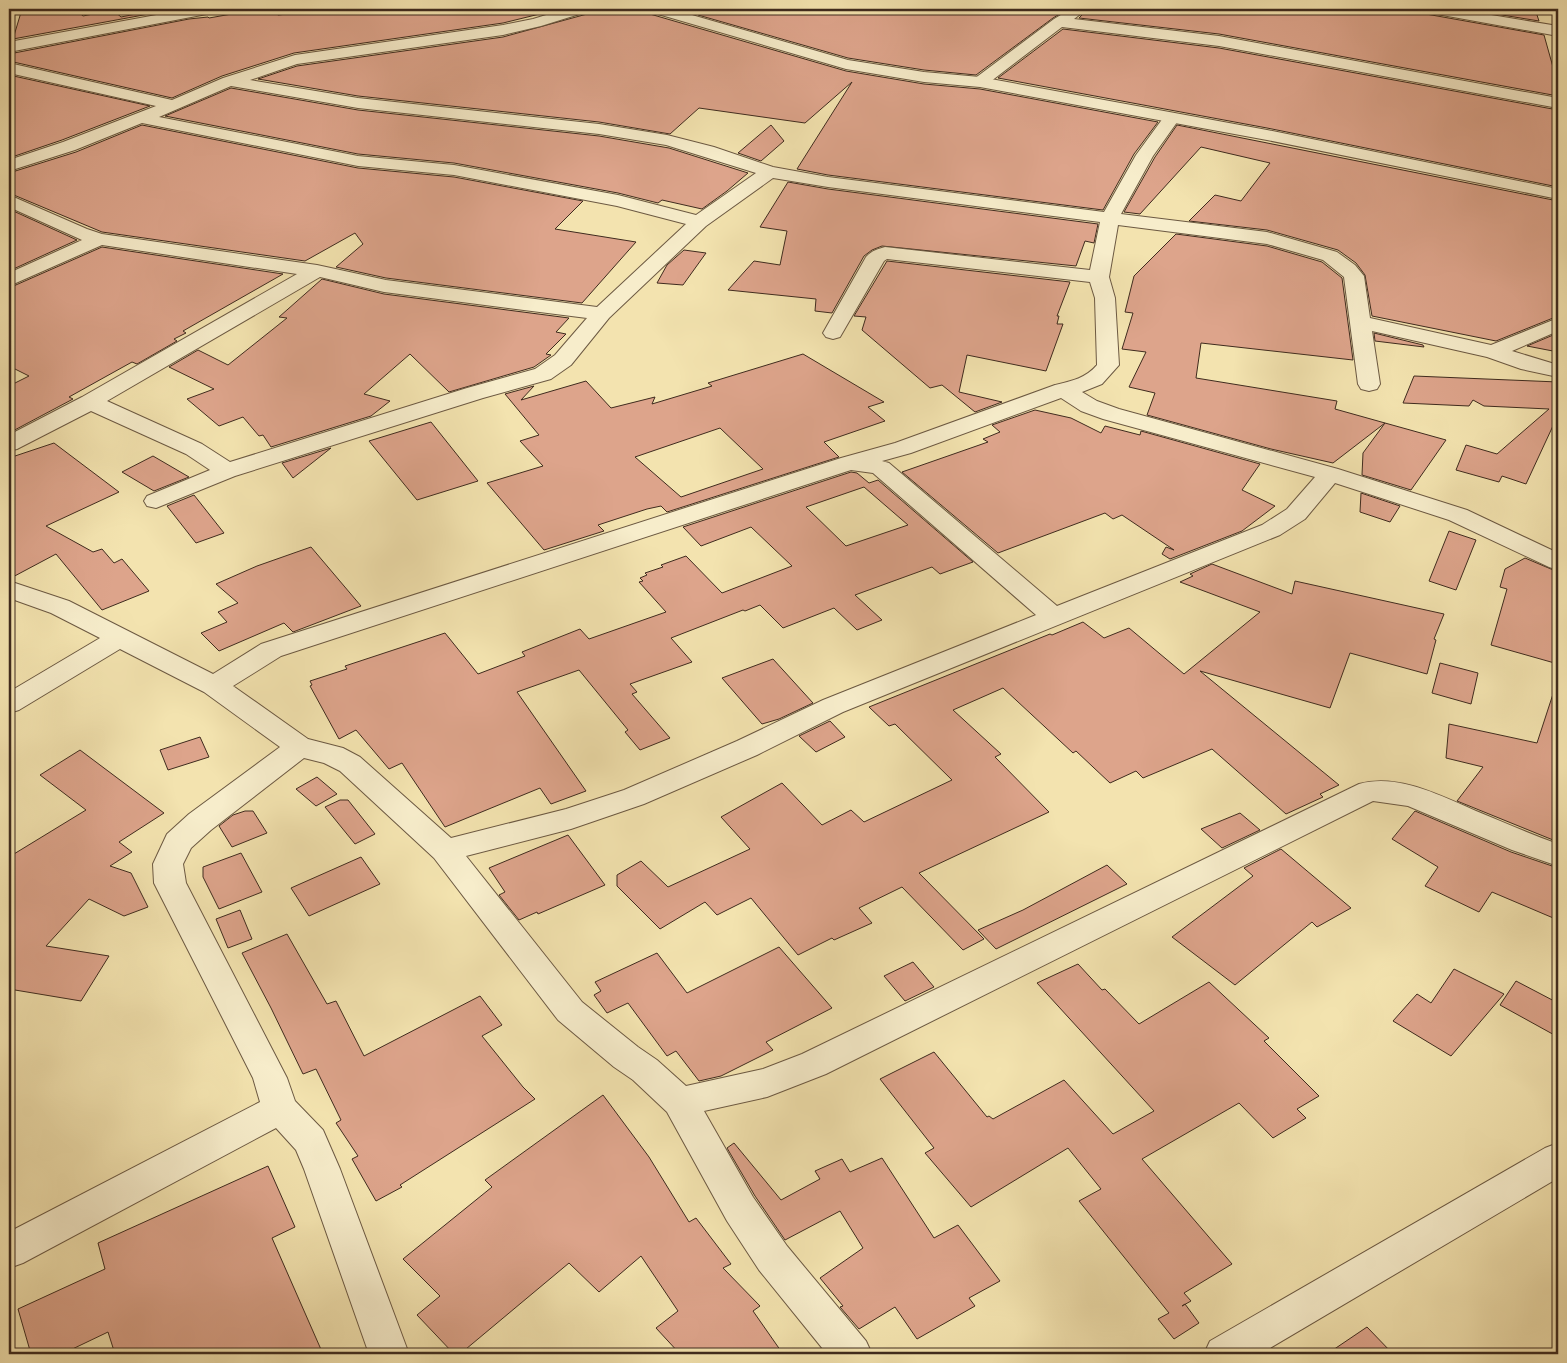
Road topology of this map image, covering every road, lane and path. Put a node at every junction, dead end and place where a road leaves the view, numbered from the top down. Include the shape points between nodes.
1 (212, 9) edge
2 (581, 9) edge
3 (695, 9) edge
4 (1081, 9) edge
5 (1431, 9) edge
6 (663, 10) edge
7 (1059, 22) junction
8 (1558, 31) edge
9 (9, 47) edge
10 (9, 68) edge
11 (229, 81) junction
12 (980, 82) junction
13 (1558, 103) edge
14 (174, 105) junction
15 (141, 118) junction
16 (1172, 118) junction
17 (9, 166) edge
18 (770, 172) junction
19 (1558, 194) edge
20 (9, 200) edge
21 (1110, 217) junction
22 (699, 222) junction
23 (100, 239) junction
24 (317, 271) junction
25 (1099, 277) junction
26 (9, 280) edge
27 (602, 314) junction
28 (1361, 322) junction
29 (1558, 324) edge
30 (833, 333) dead end
31 (1493, 352) junction
32 (1558, 370) edge
33 (1369, 384) dead end
34 (1064, 390) junction
35 (90, 402) junction
36 (9, 444) edge
37 (849, 463) junction
38 (227, 472) junction
39 (1330, 474) junction
40 (156, 501) dead end
41 (1558, 562) edge
42 (9, 589) edge
43 (1055, 618) junction
44 (119, 638) junction
45 (214, 686) junction
46 (9, 704) edge
47 (299, 747) junction
48 (445, 850) junction
49 (1558, 855) edge
50 (680, 1102) junction
51 (280, 1109) junction
52 (1558, 1159) edge
53 (9, 1252) edge
54 (389, 1354) edge
55 (852, 1354) edge
56 (1224, 1354) edge

1 - 9 street
2 - 11 street via 503,30 295,60
3 - 6 street via 689,12
4 - 7 street
5 - 8 street
6 - 12 street via 846,64
7 - 12 street
7 - 13 street via 1219,41
10 - 14 street
11 - 14 street
11 - 18 street via 358,103 599,129 666,140 708,150
12 - 16 street
14 - 15 street
15 - 17 street
15 - 22 street via 358,160 473,174 618,201
16 - 19 street
16 - 21 street via 1145,155
18 - 21 street
18 - 22 street
20 - 23 street
21 - 25 street
21 - 28 street via 1267,238 1325,254 1339,261 1354,276
22 - 27 street
23 - 24 street
23 - 26 street
24 - 27 street via 384,286
24 - 35 street
25 - 30 street via 885,252 876,257
25 - 34 street via 1106,298 1108,366 1087,384
27 - 38 street via 563,360 543,374
28 - 31 street
28 - 33 street
29 - 31 street
31 - 32 street
34 - 37 street via 903,448
34 - 39 street via 1089,406 1111,414
35 - 36 street
35 - 38 street via 194,449
37 - 43 street via 880,468
37 - 45 street via 271,650
38 - 40 street
39 - 41 street via 1458,515
39 - 43 street via 1296,514 1272,530
42 - 44 street via 60,608
43 - 48 street via 833,706 634,797 572,818
44 - 45 street
44 - 46 street
45 - 47 street
47 - 48 street via 333,755 350,764
47 - 51 street via 200,822 178,842 168,864 170,883 180,906 270,1078
48 - 50 street via 570,1011
49 - 50 street via 1416,797 1390,790 1369,791 814,1064 767,1082
50 - 55 street via 740,1209 773,1258
51 - 53 street
51 - 54 street via 310,1141
52 - 56 street

